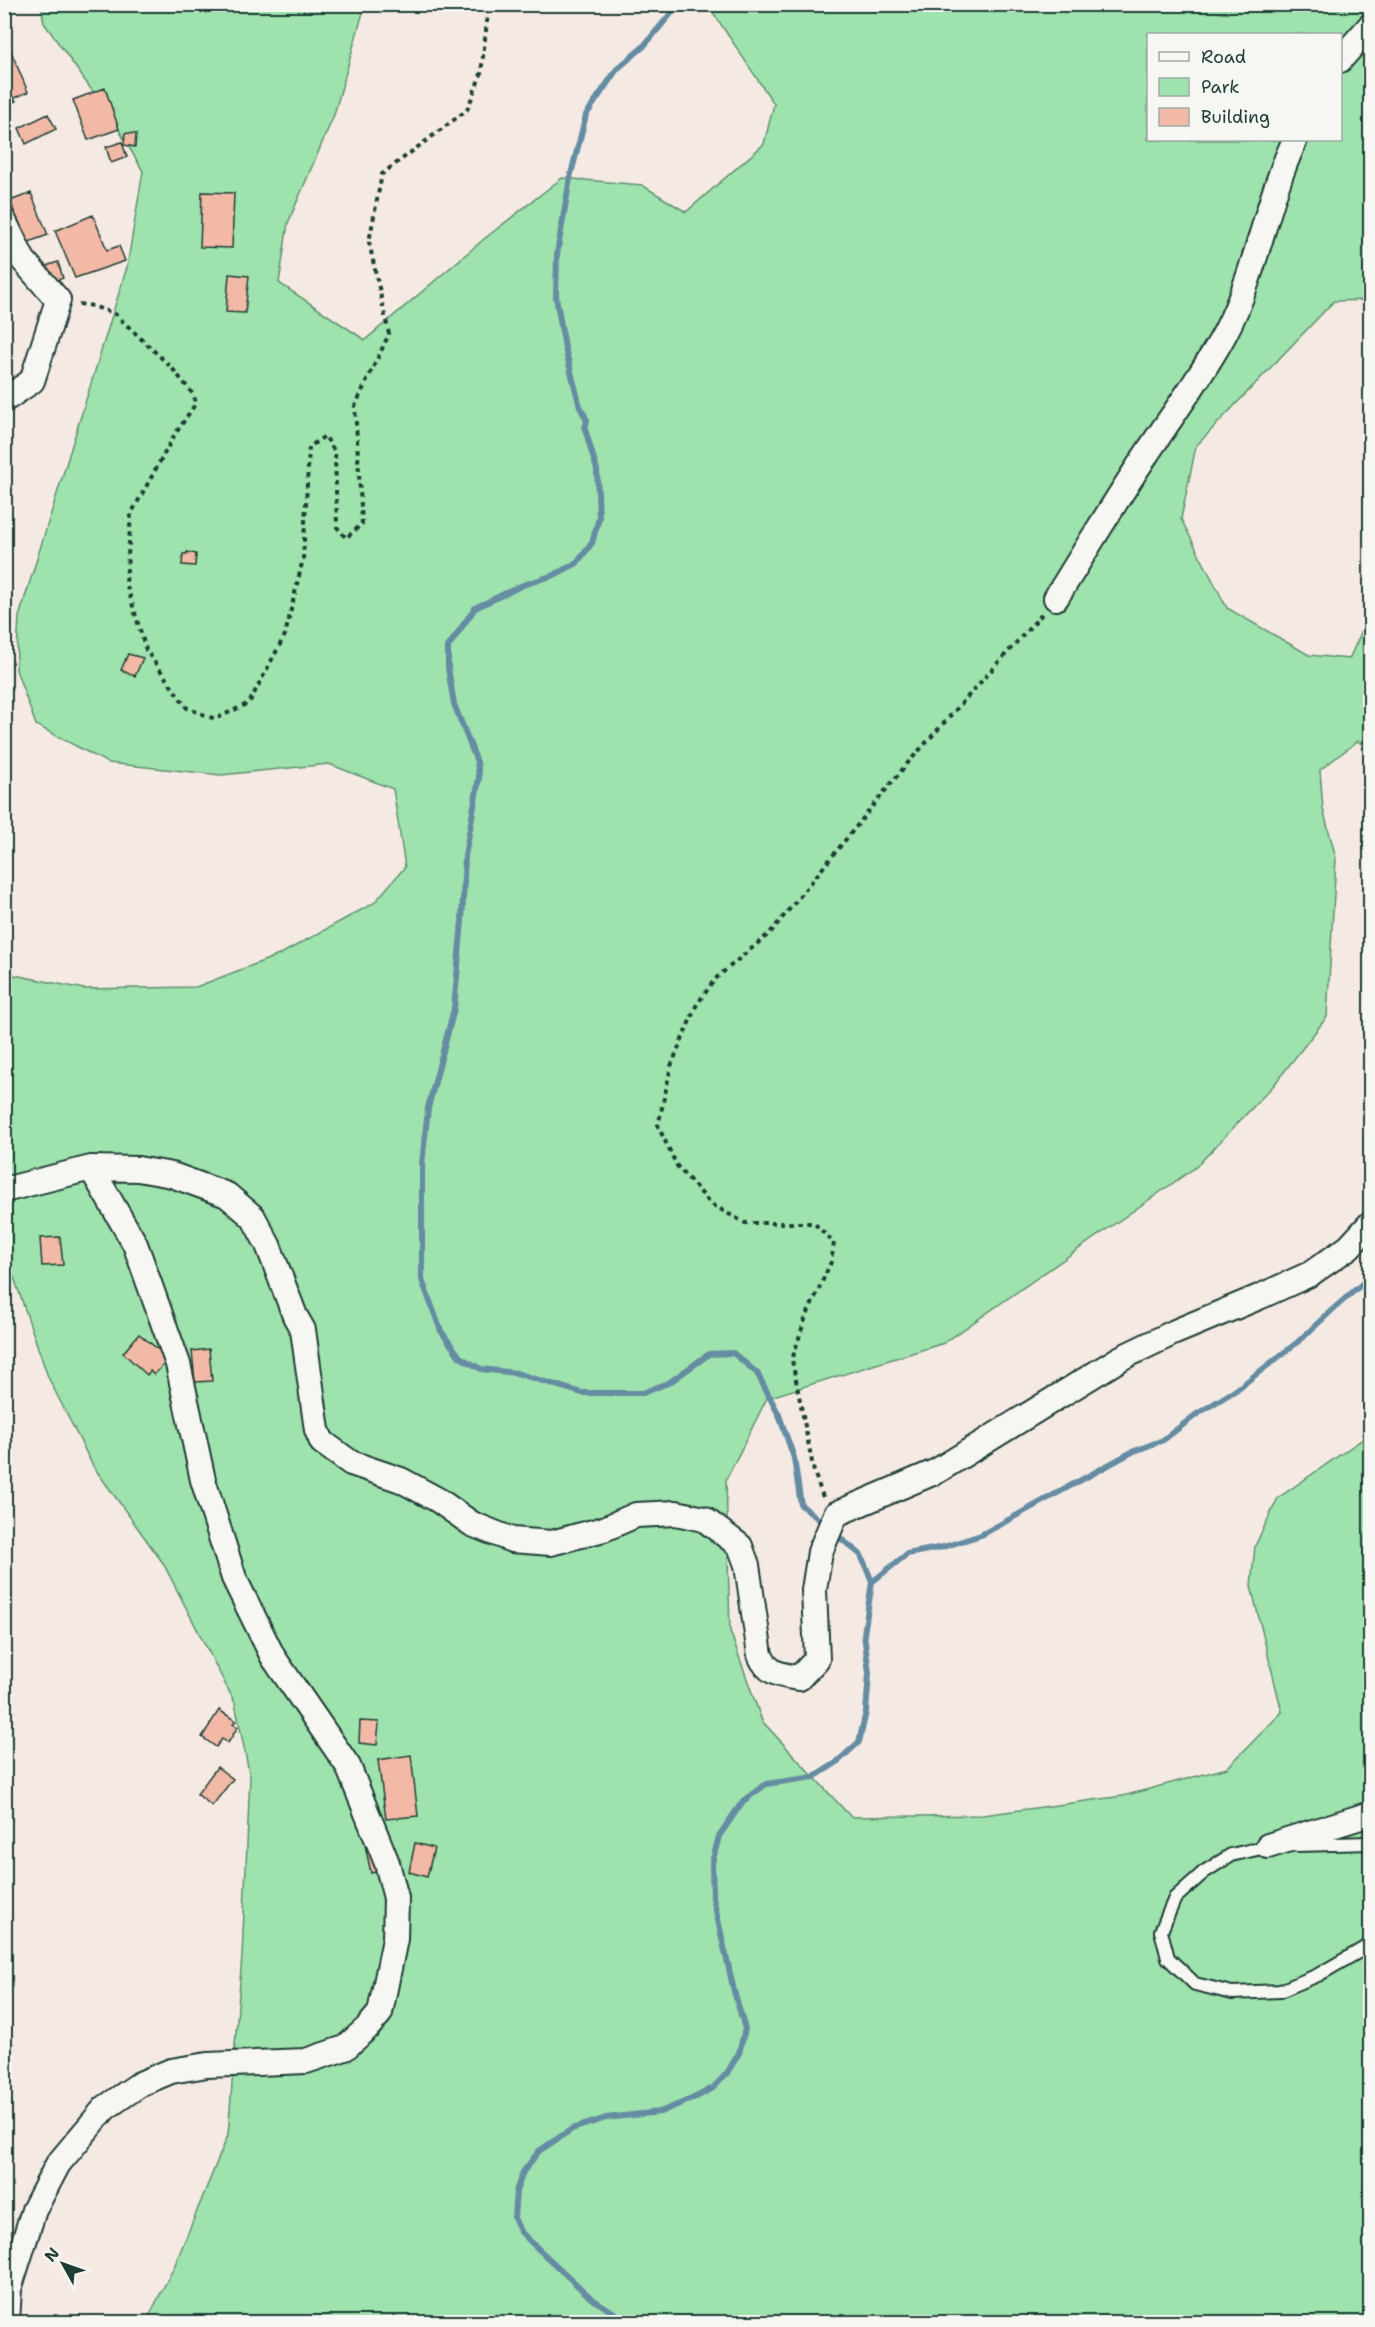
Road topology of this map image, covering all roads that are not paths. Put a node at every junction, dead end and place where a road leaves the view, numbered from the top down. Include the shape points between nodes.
1 (1371, 26) edge
2 (1342, 59) edge
3 (1294, 141) edge
4 (4, 221) edge
5 (4, 400) edge
6 (1056, 598) road end
7 (91, 1168) junction
8 (4, 1190) edge
9 (1371, 1224) edge
10 (1371, 1814) edge
11 (1371, 1843) edge
12 (1268, 1846) junction
13 (1371, 1945) edge
14 (7, 2322) edge

1 - 2 street
3 - 6 street via 1282,166 1226,332
4 - 5 street via 23,260 58,300 32,381
7 - 8 street
7 - 9 street via 138,1169 172,1175 227,1195 253,1216 303,1330 317,1430 322,1442 351,1463 401,1480 472,1524 512,1539 550,1543 604,1529 636,1515 676,1513 704,1519 740,1546 747,1565 765,1667 799,1678 817,1659 814,1590 820,1552 836,1514 937,1471 1121,1358 1310,1274 1348,1247
7 - 14 street via 135,1244 178,1364 203,1480 234,1578 273,1657 348,1766 387,1863 396,1898 395,1939 380,2013 345,2048 306,2061 207,2065 171,2071 140,2084 105,2108 58,2164 34,2210 9,2289
10 - 12 street
11 - 12 lane
12 - 13 lane via 1231,1855 1175,1898 1161,1931 1168,1958 1181,1971 1195,1984 1232,1993 1280,1991 1318,1976

